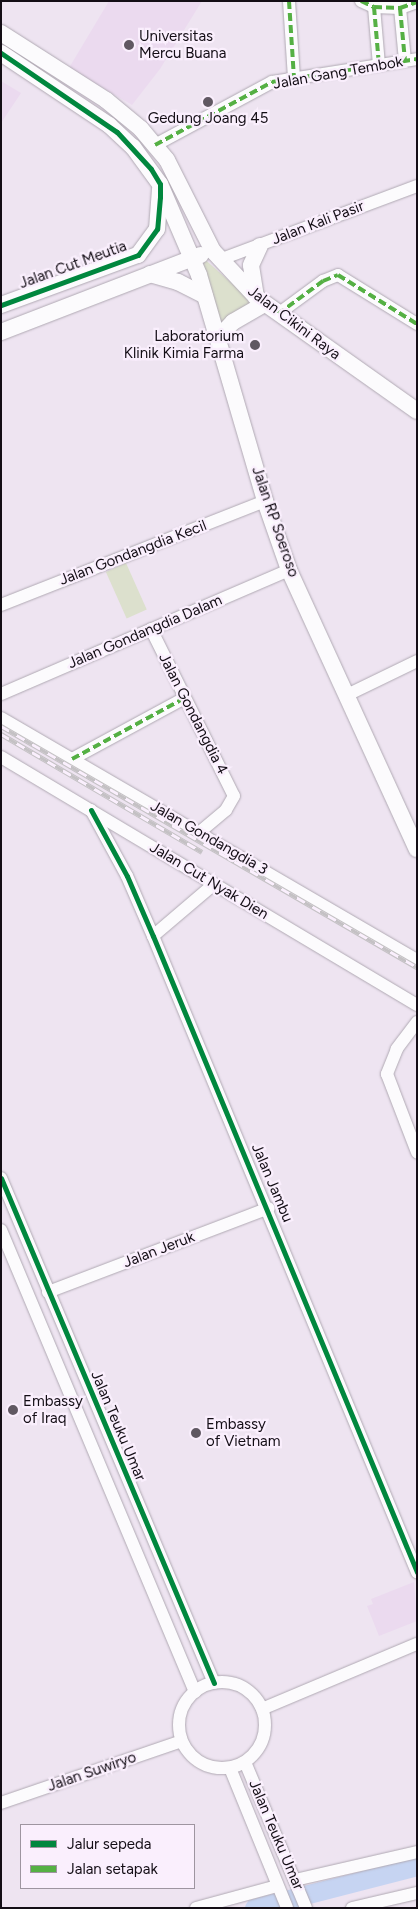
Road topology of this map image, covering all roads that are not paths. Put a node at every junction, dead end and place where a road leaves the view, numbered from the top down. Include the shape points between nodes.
1 (289, 1) edge
2 (361, 1) edge
3 (417, 2) edge
4 (374, 6) junction
5 (400, 8) junction
6 (1, 33) edge
7 (1, 53) edge
8 (411, 60) edge
9 (379, 65) junction
10 (294, 78) junction
11 (154, 145) junction
12 (160, 184) junction
13 (417, 186) edge
14 (260, 246) junction
15 (138, 254) junction
16 (216, 255) junction
17 (193, 258) junction
18 (148, 275) junction
19 (205, 296) junction
20 (260, 300) junction
21 (1, 305) edge
22 (278, 314) junction
23 (417, 324) edge
24 (1, 332) edge
25 (218, 338) junction
26 (417, 411) edge
27 (265, 501) junction
28 (290, 570) junction
29 (1, 605) edge
30 (151, 628) junction
31 (417, 661) edge
32 (1, 694) edge
33 (347, 695) junction
34 (183, 698) junction
35 (1, 718) edge
36 (1, 757) edge
37 (72, 759) junction
38 (91, 810) junction
39 (199, 832) junction
40 (417, 849) edge
41 (214, 884) junction
42 (154, 936) junction
43 (417, 960) edge
44 (417, 1005) edge
45 (417, 1022) edge
46 (417, 1152) edge
47 (1, 1178) edge
48 (269, 1208) junction
49 (1, 1230) edge
50 (39, 1270) junction
51 (21, 1277) junction
52 (48, 1292) junction
53 (122, 1471) junction
54 (104, 1479) junction
55 (417, 1572) edge
56 (417, 1644) edge
57 (214, 1683) junction
58 (196, 1692) junction
59 (262, 1709) junction
60 (182, 1742) junction
61 (245, 1762) junction
62 (230, 1768) junction
63 (1, 1803) edge
64 (417, 1852) edge
65 (297, 1884) junction
66 (279, 1890) junction
67 (417, 1893) edge
68 (196, 1908) edge
69 (287, 1908) edge
70 (306, 1908) edge
71 (352, 1908) edge

1 - 10 street
2 - 4 street
3 - 5 street
4 - 5 street
4 - 9 street
5 - 8 street
6 - 11 main road, Jalan Cikini Raya via 106,100
7 - 12 main road, Jalan RP Soeroso via 113,129 139,155
8 - 9 street, Jalan Gang Tembok
9 - 10 street, Jalan Gang Tembok
10 - 11 street, Jalan Gang Tembok via 272,82
11 - 16 main road, Jalan Cikini Raya via 167,160
12 - 15 main road, Jalan Cut Meutia via 157,229
12 - 17 main road, Jalan RP Soeroso
13 - 14 street, Jalan Kali Pasir
14 - 16 street, Jalan Kali Pasir
14 - 20 main road via 251,266
15 - 18 main road via 146,264
15 - 21 main road, Jalan Cut Meutia
16 - 17 main road
16 - 20 main road, Jalan Cikini Raya
17 - 18 main road
17 - 19 main road, Jalan RP Soeroso
18 - 19 main road via 178,282
18 - 24 main road
19 - 25 main road, Jalan RP Soeroso
20 - 22 main road, Jalan Cikini Raya
20 - 25 main road
22 - 23 street via 323,281 338,275
22 - 26 main road, Jalan Cikini Raya
25 - 27 main road, Jalan RP Soeroso
27 - 28 main road, Jalan RP Soeroso
27 - 29 street, Jalan Gondangdia Kecil
28 - 30 street, Jalan Gondangdia Dalam
28 - 33 main road, Jalan RP Soeroso
30 - 32 street, Jalan Gondangdia Dalam
30 - 34 street, Jalan Gondangdia 4
31 - 33 street
33 - 40 main road, Jalan RP Soeroso
34 - 37 street
34 - 39 street, Jalan Gondangdia 4 via 231,787 234,801
35 - 37 street, Jalan Gondangdia 3
36 - 38 street, Jalan Cut Nyak Dien
37 - 39 street, Jalan Gondangdia 3
38 - 41 street, Jalan Cut Nyak Dien
38 - 42 street, Jalan Jambu via 127,876
39 - 43 street, Jalan Gondangdia 3
41 - 42 street
41 - 44 street, Jalan Cut Nyak Dien
42 - 48 street, Jalan Jambu
45 - 46 street via 397,1049 387,1074
47 - 50 street, Jalan Teuku Umar
48 - 52 street, Jalan Jeruk
48 - 55 street, Jalan Jambu
49 - 51 street
50 - 51 street
50 - 52 street, Jalan Teuku Umar
51 - 54 street
52 - 53 street, Jalan Teuku Umar
53 - 54 street
53 - 57 street, Jalan Teuku Umar
54 - 58 street
56 - 59 street
57 - 58 street
57 - 59 street via 242,1688
58 - 60 street via 180,1714
59 - 61 street via 264,1732 254,1754
60 - 62 street via 201,1763
60 - 63 street, Jalan Suwiryo
61 - 62 street
61 - 65 street, Jalan Teuku Umar
62 - 66 street, Jalan Teuku Umar
64 - 65 street
65 - 70 street, Jalan Teuku Umar
66 - 68 street
66 - 69 street, Jalan Teuku Umar
67 - 71 street

